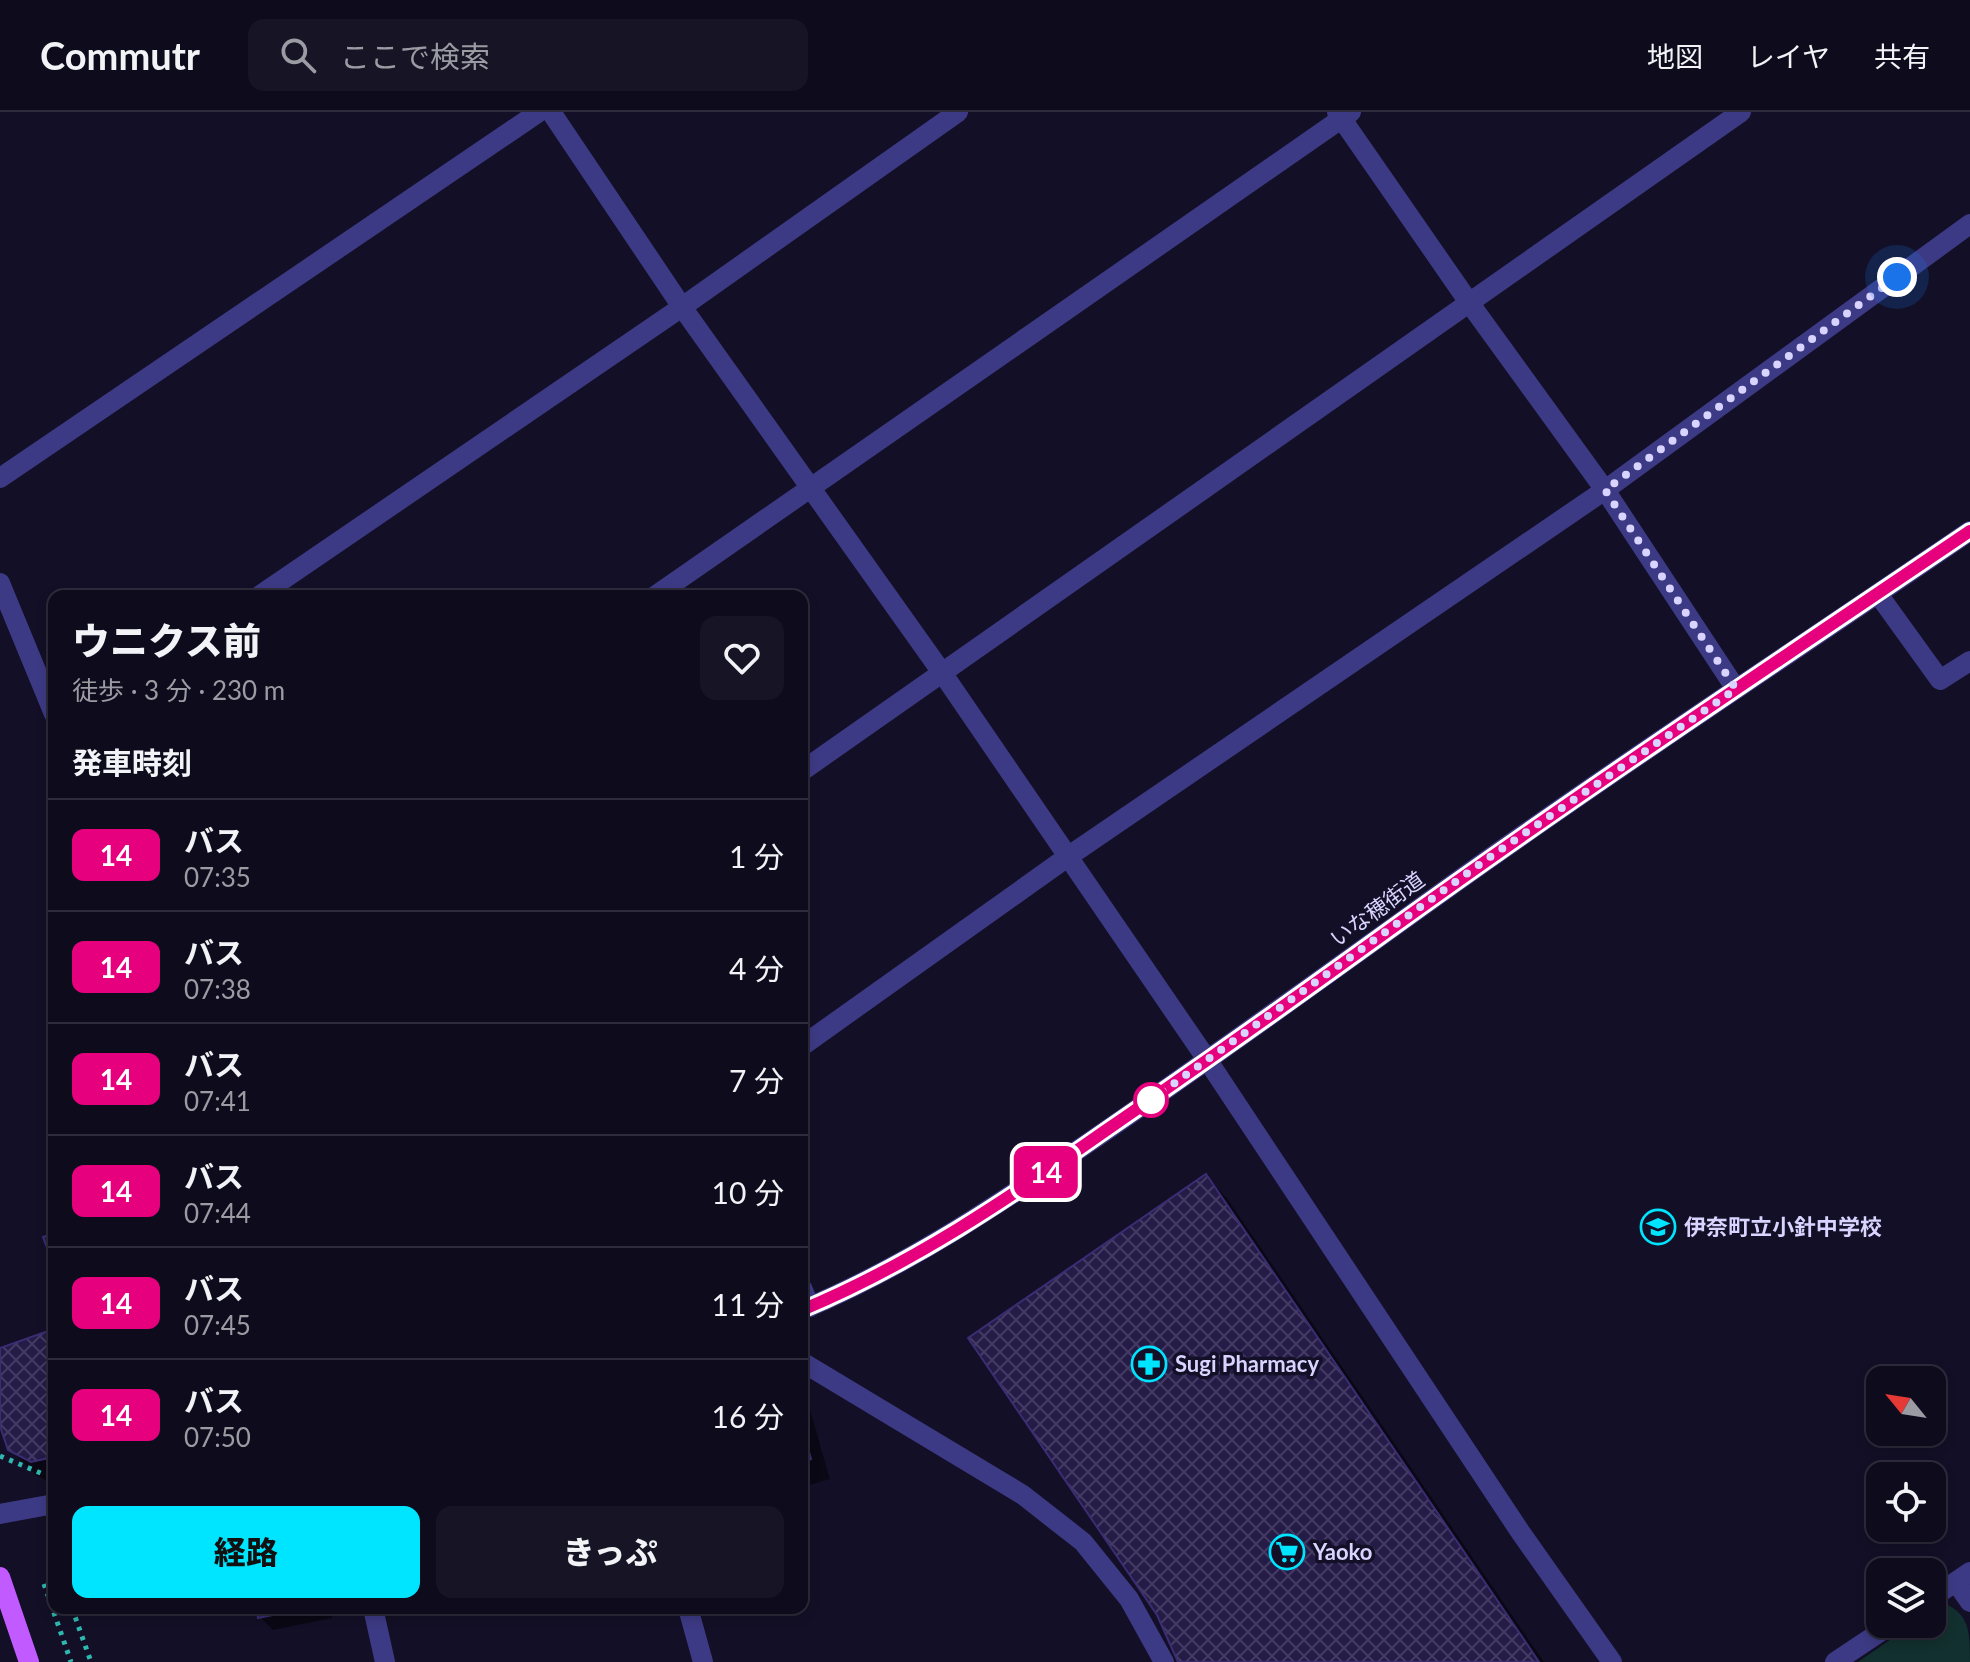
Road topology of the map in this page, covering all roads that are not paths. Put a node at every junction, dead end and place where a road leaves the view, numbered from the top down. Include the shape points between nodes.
1 (539, 112) edge
2 (551, 112) edge
3 (958, 112) edge
4 (1741, 112) edge
5 (1343, 114) edge
6 (1970, 224) edge
7 (1468, 301) junction
8 (682, 307) junction
9 (0, 478) edge
10 (811, 489) junction
11 (1605, 490) junction
12 (1970, 531) edge
13 (0, 583) edge
14 (268, 590) edge
15 (664, 590) edge
16 (1878, 594) junction
17 (1970, 661) edge
18 (943, 674) junction
19 (1736, 689) junction
20 (48, 699) edge
21 (808, 767) edge
22 (1066, 858) junction
23 (808, 1042) edge
24 (1208, 1061) junction
25 (808, 1301) edge
26 (808, 1366) edge
27 (48, 1505) edge
28 (0, 1514) edge
29 (0, 1577) edge
30 (1963, 1577) edge
31 (1946, 1589) edge
32 (1970, 1602) edge
33 (374, 1614) edge
34 (690, 1614) edge
35 (1871, 1638) edge
36 (29, 1662) edge
37 (385, 1662) edge
38 (703, 1662) edge
39 (1164, 1662) edge
40 (1612, 1662) edge
41 (1835, 1662) edge

1 - 9 street
2 - 8 street
3 - 8 street
4 - 7 street
5 - 7 street
5 - 10 street
6 - 11 street
7 - 11 street
7 - 18 street
8 - 10 street
8 - 14 street
10 - 15 street
10 - 18 street
11 - 19 street
11 - 22 street
12 - 16 street, いな穂街道
13 - 20 street
16 - 17 street via 1940,680
16 - 19 street, いな穂街道
18 - 21 street
18 - 22 street
19 - 24 street, いな穂街道 via 1490,857
22 - 23 street
22 - 24 street
24 - 25 street, いな穂街道 via 952,1235 892,1268
24 - 40 street
26 - 39 street via 1023,1495 1083,1542 1129,1599
27 - 28 street
29 - 36 main road
30 - 31 street
30 - 32 street
33 - 37 street
34 - 38 street
35 - 41 street

